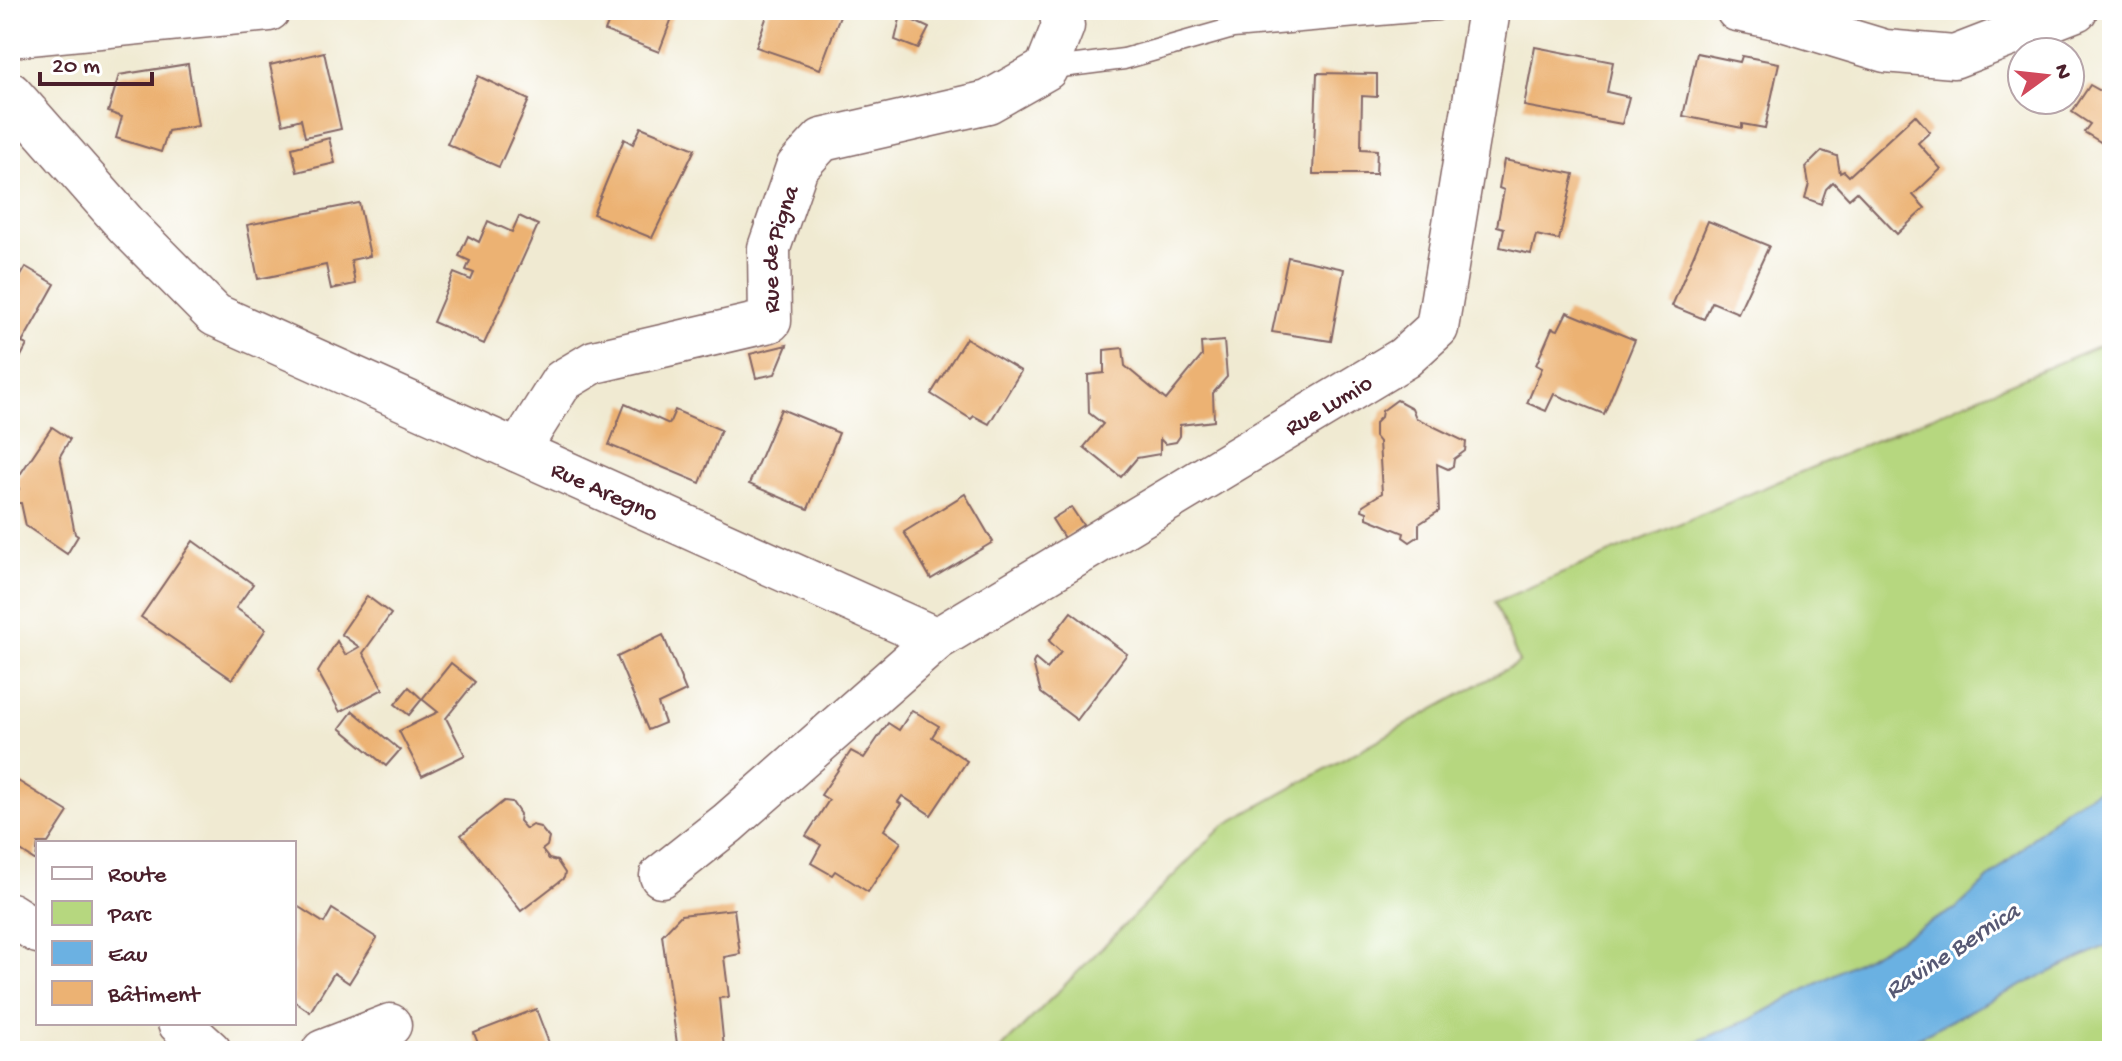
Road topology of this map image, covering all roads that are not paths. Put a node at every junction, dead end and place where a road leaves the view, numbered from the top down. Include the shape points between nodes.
1 (269, 10) edge
2 (1060, 10) edge
3 (1437, 10) edge
4 (1489, 10) edge
5 (2076, 10) edge
6 (1763, 13) edge
7 (10, 36) edge
8 (1046, 69) junction
9 (10, 93) edge
10 (518, 451) junction
11 (937, 639) junction
12 (661, 876) dead end
13 (10, 914) edge
14 (36, 931) edge
15 (181, 1025) edge
16 (390, 1025) dead end
17 (210, 1051) edge
18 (323, 1051) edge

1 - 7 street
2 - 8 street via 1063,26
3 - 8 lane via 1233,28 1124,59
4 - 11 street, Rue Lumio via 1437,328 1404,358
5 - 6 street via 1954,57 1885,51
8 - 10 street, Rue de Pigna via 988,102 822,140 797,167 769,248 770,321 594,362 562,381
9 - 10 street, Rue Aregno via 129,228 215,315
10 - 11 street, Rue Aregno
11 - 12 street
13 - 14 street
15 - 17 street
16 - 18 street

